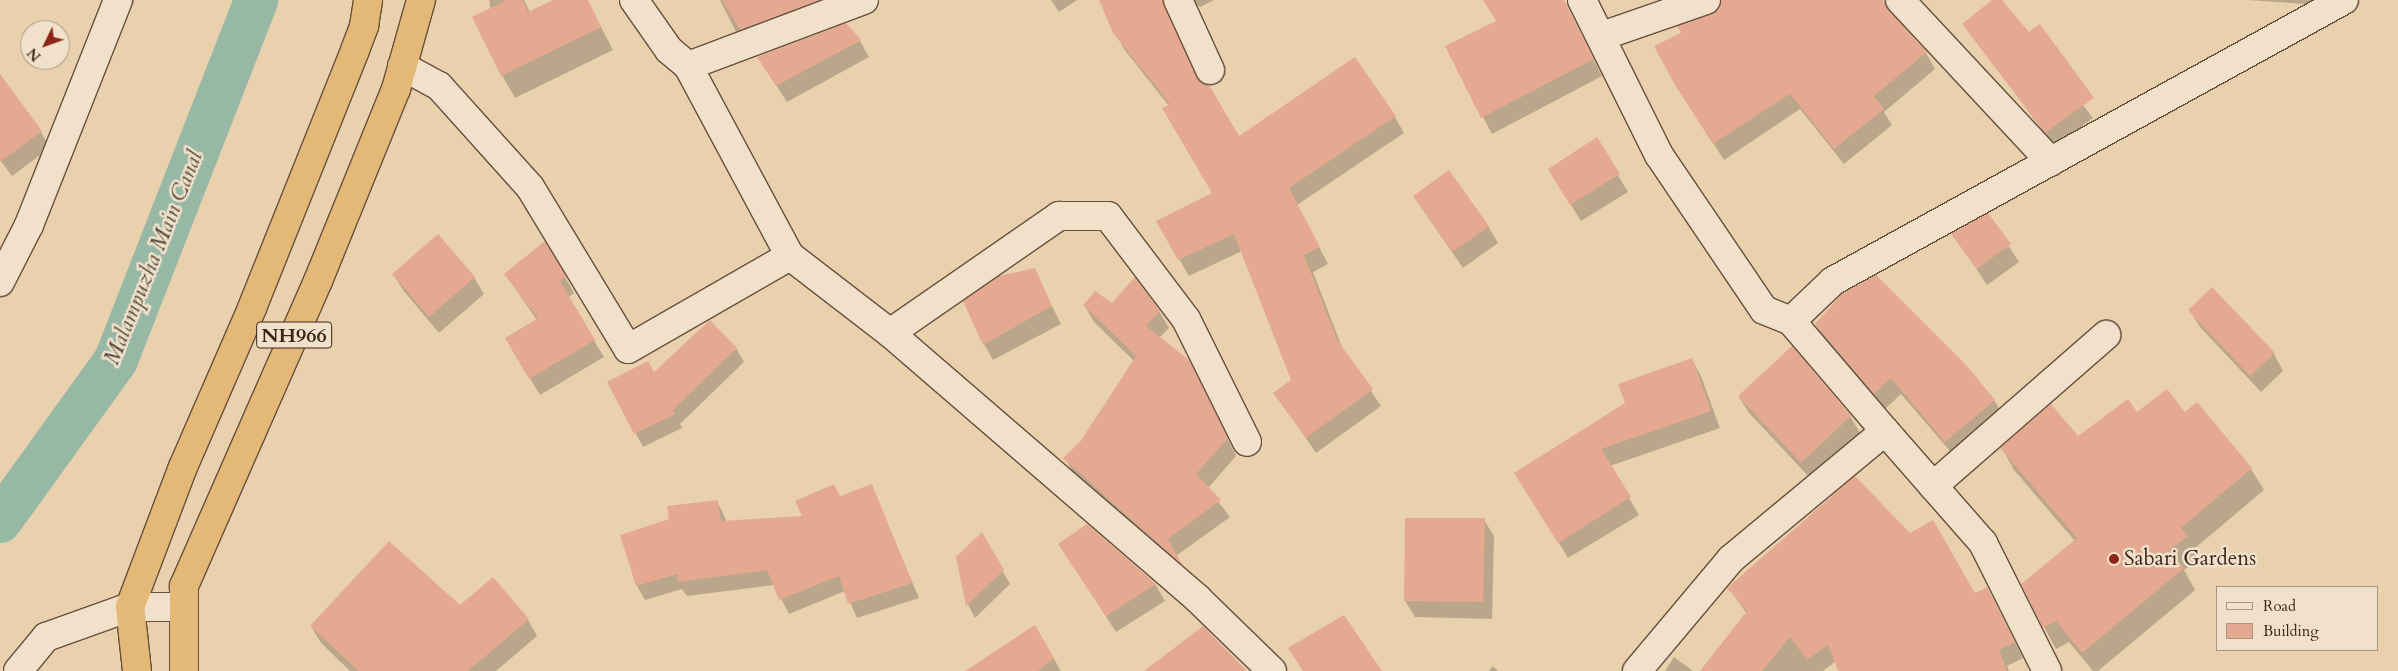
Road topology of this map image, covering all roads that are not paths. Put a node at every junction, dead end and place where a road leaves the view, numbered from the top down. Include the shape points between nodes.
1 (118, 0) edge
2 (368, 0) edge
3 (421, 0) edge
4 (634, 0) edge
5 (864, 0) edge
6 (1178, 0) edge
7 (1582, 0) edge
8 (1706, 0) edge
9 (1900, 0) edge
10 (2344, 0) edge
11 (1602, 36) junction
12 (402, 66) junction
13 (688, 66) junction
14 (1210, 70) dead end
15 (2051, 162) junction
16 (790, 256) junction
17 (0, 282) edge
18 (1791, 321) junction
19 (890, 333) junction
20 (2106, 335) dead end
21 (1885, 432) junction
22 (1246, 442) dead end
23 (1933, 486) junction
24 (130, 607) junction
25 (184, 607) junction
26 (18, 671) edge
27 (137, 671) edge
28 (184, 671) edge
29 (1272, 671) edge
30 (1638, 671) edge
31 (2047, 671) edge

1 - 17 street via 29,225
2 - 24 highway, NH966 via 364,26 355,50 252,308 183,467
3 - 12 highway, NH966
4 - 13 street via 669,50
5 - 13 street
6 - 14 street
7 - 11 street
8 - 11 street
9 - 15 street
10 - 15 street
11 - 18 street via 1659,155 1764,310
12 - 16 street via 439,86 530,187 628,349
12 - 25 highway, NH966 via 396,89 318,281 184,586
13 - 16 street
15 - 18 street via 1833,281
16 - 19 street
18 - 21 street
19 - 22 street via 1059,216 1108,216 1186,319
19 - 29 street via 1198,599
20 - 23 street
21 - 23 street
21 - 30 street via 1731,560
23 - 31 street via 1983,542
24 - 25 street
24 - 26 street via 46,637
24 - 27 highway, NH966
25 - 28 highway, NH966

